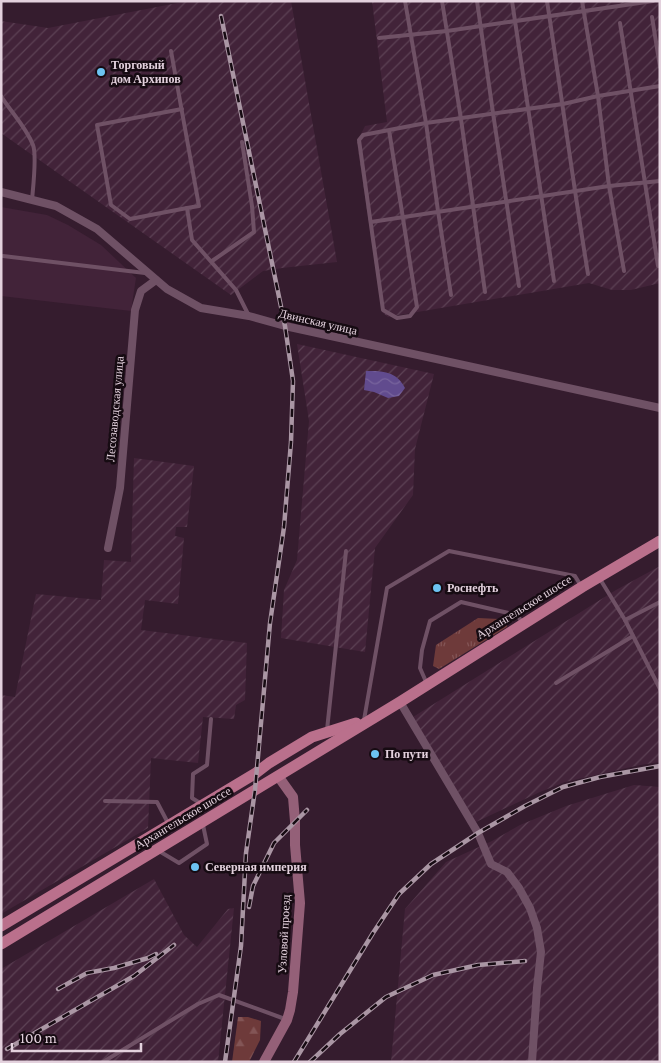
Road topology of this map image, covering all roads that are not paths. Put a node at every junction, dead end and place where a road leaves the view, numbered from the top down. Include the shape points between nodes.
1 (405, 1) edge
2 (442, 1) edge
3 (477, 1) edge
4 (512, 1) edge
5 (547, 1) edge
6 (582, 1) edge
7 (651, 1) edge
8 (617, 3) edge
9 (584, 11) junction
10 (550, 16) junction
11 (652, 18) dead end
12 (515, 21) junction
13 (620, 23) dead end
14 (481, 25) junction
15 (447, 31) junction
16 (410, 35) junction
17 (379, 38) dead end
18 (171, 51) dead end
19 (660, 66) edge
20 (660, 86) edge
21 (631, 91) junction
22 (1, 96) edge
23 (598, 96) junction
24 (563, 104) junction
25 (528, 108) junction
26 (182, 109) junction
27 (493, 113) junction
28 (461, 119) junction
29 (426, 123) junction
30 (389, 130) junction
31 (242, 142) dead end
32 (660, 181) edge
33 (646, 183) junction
34 (609, 186) junction
35 (1, 192) edge
36 (574, 192) junction
37 (542, 196) junction
38 (32, 200) junction
39 (506, 202) junction
40 (473, 206) junction
41 (187, 208) junction
42 (438, 211) junction
43 (403, 217) junction
44 (371, 222) junction
45 (4, 256) dead end
46 (212, 261) junction
47 (658, 266) dead end
48 (624, 271) dead end
49 (148, 273) junction
50 (588, 274) dead end
51 (156, 280) junction
52 (554, 281) dead end
53 (519, 286) dead end
54 (485, 292) dead end
55 (451, 295) dead end
56 (249, 316) junction
57 (660, 408) edge
58 (660, 541) edge
59 (108, 548) dead end
60 (346, 552) dead end
61 (598, 577) junction
62 (582, 587) junction
63 (660, 602) edge
64 (625, 620) junction
65 (524, 624) junction
66 (633, 636) junction
67 (556, 683) dead end
68 (427, 685) junction
69 (660, 689) edge
70 (400, 702) junction
71 (378, 715) junction
72 (211, 719) dead end
73 (364, 720) junction
74 (323, 733) junction
75 (326, 746) junction
76 (269, 763) junction
77 (278, 776) junction
78 (106, 800) dead end
79 (198, 807) junction
80 (202, 822) junction
81 (168, 823) dead end
82 (149, 836) junction
83 (157, 850) junction
84 (1, 926) edge
85 (1, 944) edge
86 (287, 1020) junction
87 (103, 1062) edge
88 (264, 1062) edge
89 (532, 1062) edge

1 - 16 lane
2 - 15 lane
3 - 14 lane
4 - 12 lane
5 - 10 lane
6 - 9 lane
7 - 8 lane
8 - 9 lane
9 - 10 lane
9 - 23 lane
10 - 12 lane
10 - 24 lane
11 - 19 lane
12 - 14 lane
12 - 25 lane
13 - 21 lane
14 - 15 lane
14 - 27 lane
15 - 16 lane
15 - 28 lane
16 - 17 lane
16 - 29 lane
18 - 26 lane
20 - 21 lane
21 - 23 lane
21 - 33 lane
22 - 38 lane via 34,147
23 - 24 lane
23 - 34 lane
24 - 25 lane
24 - 36 lane
25 - 27 lane
25 - 37 lane
26 - 41 lane via 199,206
26 - 41 lane via 97,126 111,205 130,219
27 - 28 lane
27 - 39 lane
28 - 29 lane
28 - 40 lane
29 - 30 lane
29 - 42 lane
30 - 43 lane
30 - 44 lane via 363,135 359,140
31 - 46 lane via 254,232
32 - 33 lane
33 - 34 lane
33 - 47 lane
34 - 36 lane
34 - 48 lane
35 - 38 street, Двинская улица
36 - 37 lane
36 - 50 lane
37 - 39 lane
37 - 52 lane
38 - 49 street, Двинская улица via 56,206 97,229
39 - 40 lane
39 - 53 lane
40 - 42 lane
40 - 54 lane
41 - 46 lane via 192,240
42 - 43 lane
42 - 55 lane
43 - 44 lane
43 - 44 lane via 417,307 410,316 397,318 384,310
45 - 49 lane
46 - 56 lane via 236,290
49 - 51 street, Двинская улица
51 - 56 street, Двинская улица via 202,308
51 - 59 street, Лесозаводская улица via 141,291 135,310 120,488
56 - 57 street, Двинская улица
58 - 61 main road, Архангельское шоссе
60 - 74 lane
61 - 62 main road, Архангельское шоссе
61 - 64 lane
62 - 65 main road, Архангельское шоссе
62 - 73 lane via 575,576 449,551 387,588
63 - 64 lane
64 - 66 lane
65 - 68 main road, Архангельское шоссе
65 - 68 lane via 517,615 461,602 430,620 420,668
66 - 67 lane
66 - 69 lane
68 - 70 main road, Архангельское шоссе
70 - 71 main road, Архангельское шоссе
70 - 89 street via 478,833 491,864 507,872 530,908 542,952
71 - 73 main road, Архангельское шоссе
71 - 75 main road, Архангельское шоссе
72 - 79 lane via 207,765 193,774 192,798
73 - 74 main road, Архангельское шоссе
74 - 75 main road
74 - 76 main road, Архангельское шоссе
75 - 77 main road, Архангельское шоссе
76 - 77 main road
76 - 79 main road, Архангельское шоссе
77 - 80 main road, Архангельское шоссе
77 - 86 street, Узловой проезд via 292,797 300,903 293,992
78 - 81 lane via 157,802
79 - 80 main road
79 - 82 main road, Архангельское шоссе
80 - 83 main road, Архангельское шоссе
80 - 83 lane via 208,844 178,863
82 - 83 main road
82 - 84 main road, Архангельское шоссе
83 - 85 main road, Архангельское шоссе
86 - 87 lane via 219,995 198,1004
86 - 88 street, Узловой проезд

